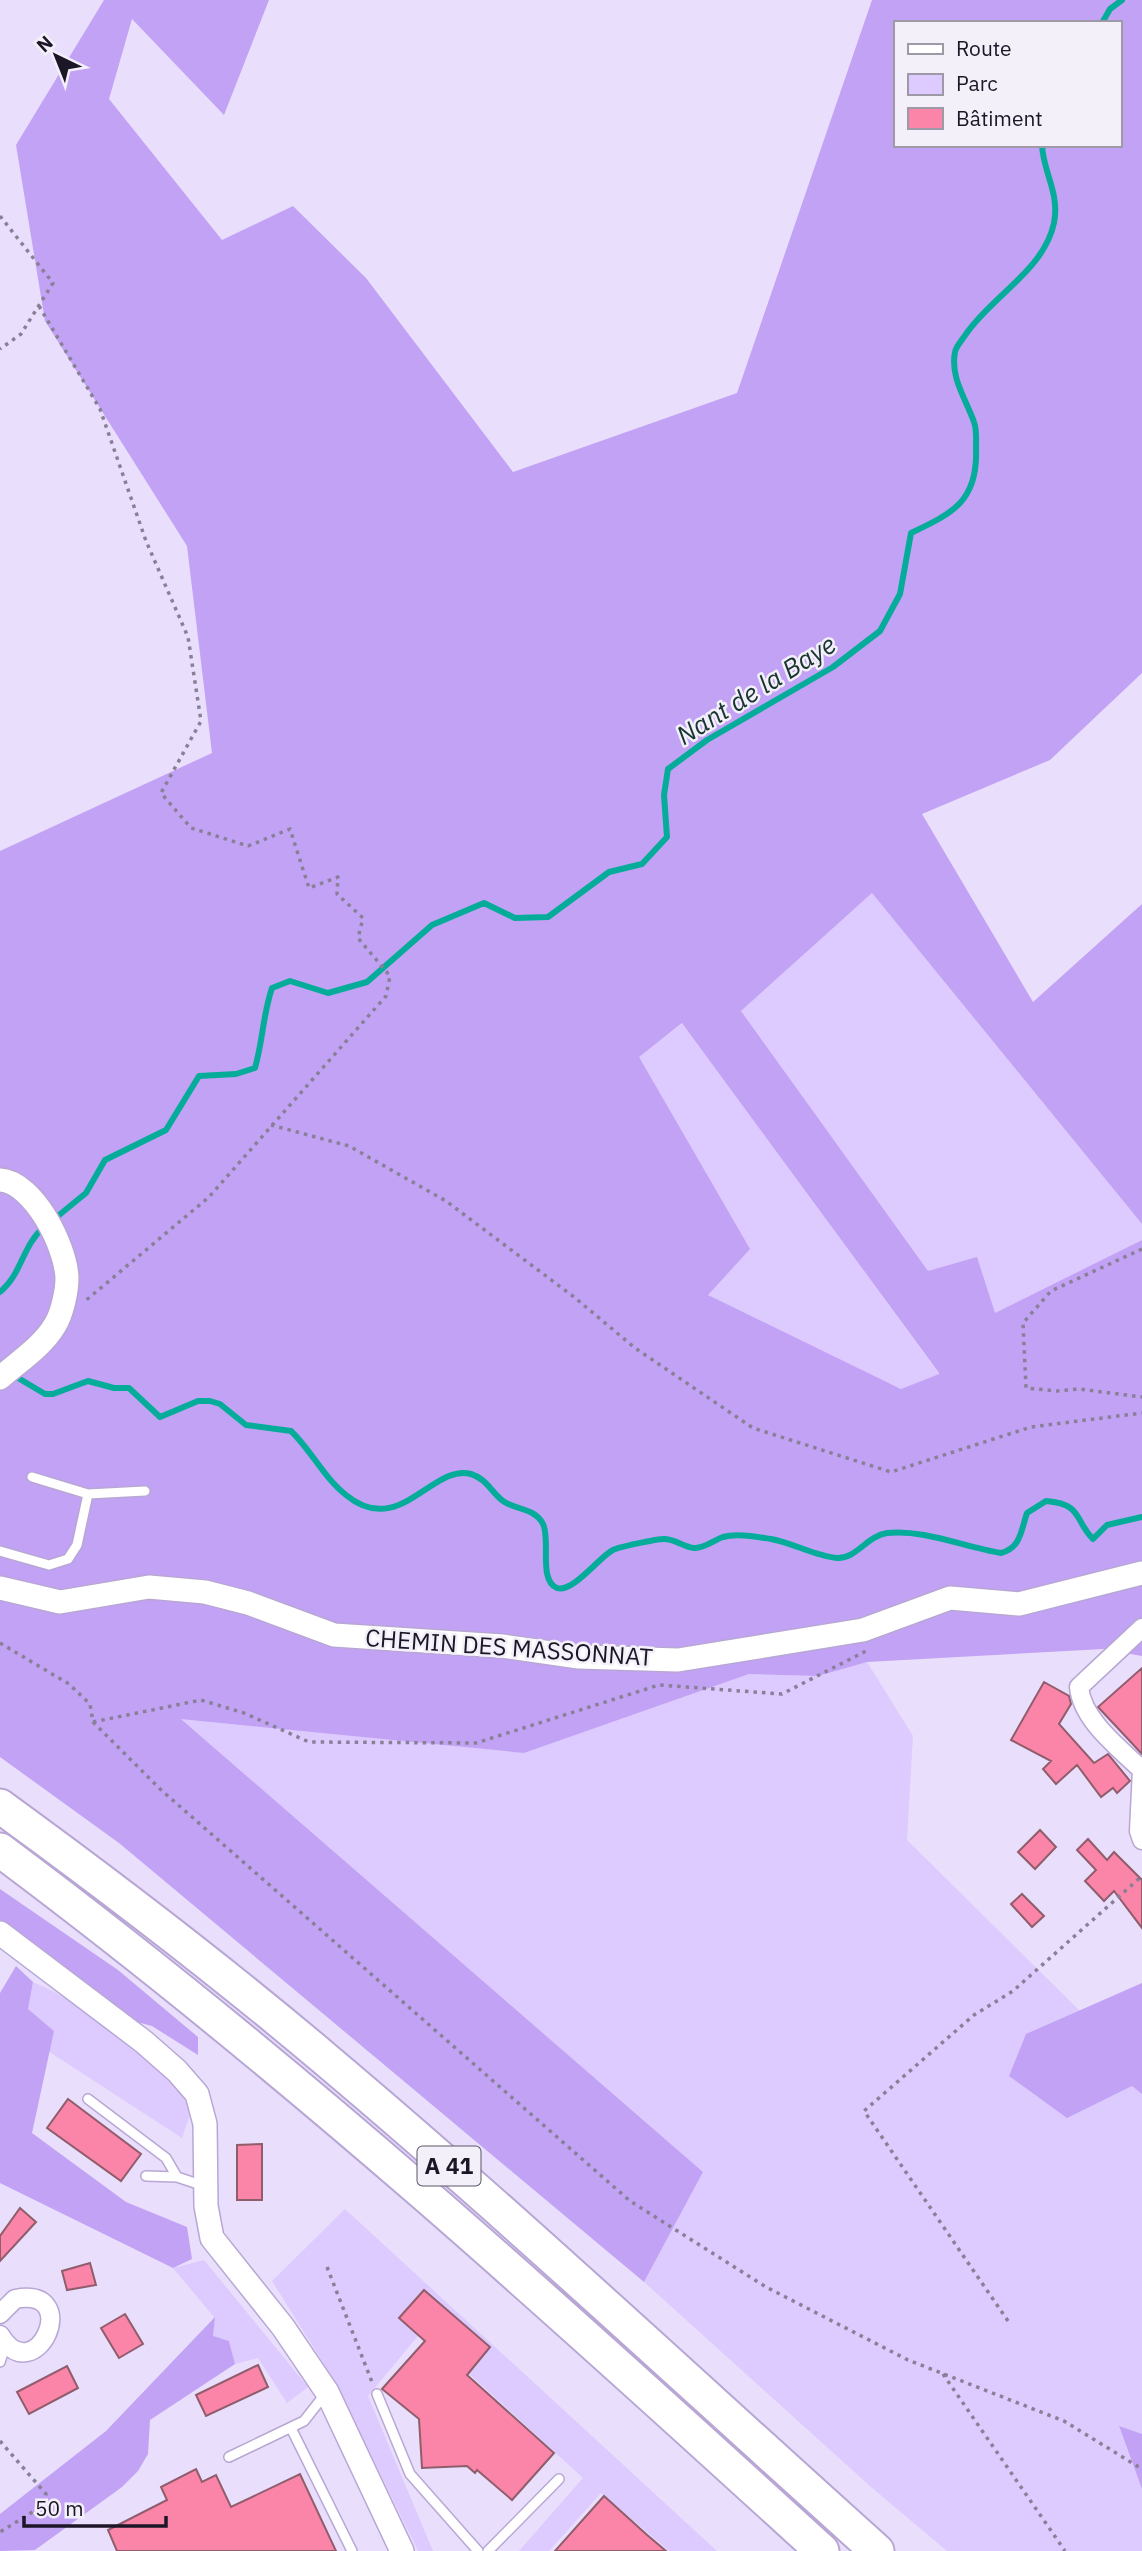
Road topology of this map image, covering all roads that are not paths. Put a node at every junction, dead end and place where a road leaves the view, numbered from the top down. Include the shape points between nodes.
1 (0, 1180) edge
2 (0, 1378) edge
3 (32, 1477) dead end
4 (145, 1491) dead end
5 (88, 1494) junction
6 (0, 1551) edge
7 (1142, 1573) edge
8 (0, 1588) edge
9 (1142, 1628) edge
10 (1142, 1770) edge
11 (0, 1806) edge
12 (1142, 1840) edge
13 (0, 1850) edge
14 (0, 1933) edge
15 (88, 2099) dead end
16 (146, 2176) dead end
17 (177, 2177) junction
18 (205, 2187) junction
19 (3, 2304) edge
20 (3, 2339) edge
21 (0, 2362) edge
22 (327, 2392) junction
23 (377, 2394) road end
24 (291, 2428) junction
25 (229, 2457) dead end
26 (559, 2479) dead end
27 (352, 2551) edge
28 (402, 2551) edge
29 (478, 2551) edge
30 (488, 2551) edge
31 (822, 2551) edge
32 (877, 2551) edge

1 - 2 street via 27,1192 40,1207 67,1277 55,1325
3 - 5 lane
4 - 5 lane
5 - 6 lane via 77,1545 68,1559 49,1565
7 - 8 street, CHEMIN DES MASSONNAT via 1019,1604 950,1598 863,1630 678,1660 579,1657 502,1646 334,1635 205,1592 149,1587 60,1602
9 - 10 street via 1079,1687 1081,1703
10 - 12 street
11 - 32 highway, A 41 via 323,2057 525,2232
13 - 31 highway, A 41 via 295,2081 502,2260
14 - 18 street via 144,2042 188,2082 203,2107
15 - 17 lane via 166,2158
16 - 17 lane
17 - 18 lane
18 - 22 street via 208,2223 220,2251 283,2327
19 - 20 street via 24,2297 42,2303 51,2329 35,2349 18,2350
20 - 21 lane
22 - 24 lane via 304,2421
22 - 28 street
23 - 29 lane via 410,2474
24 - 25 lane
24 - 27 lane
26 - 30 lane

